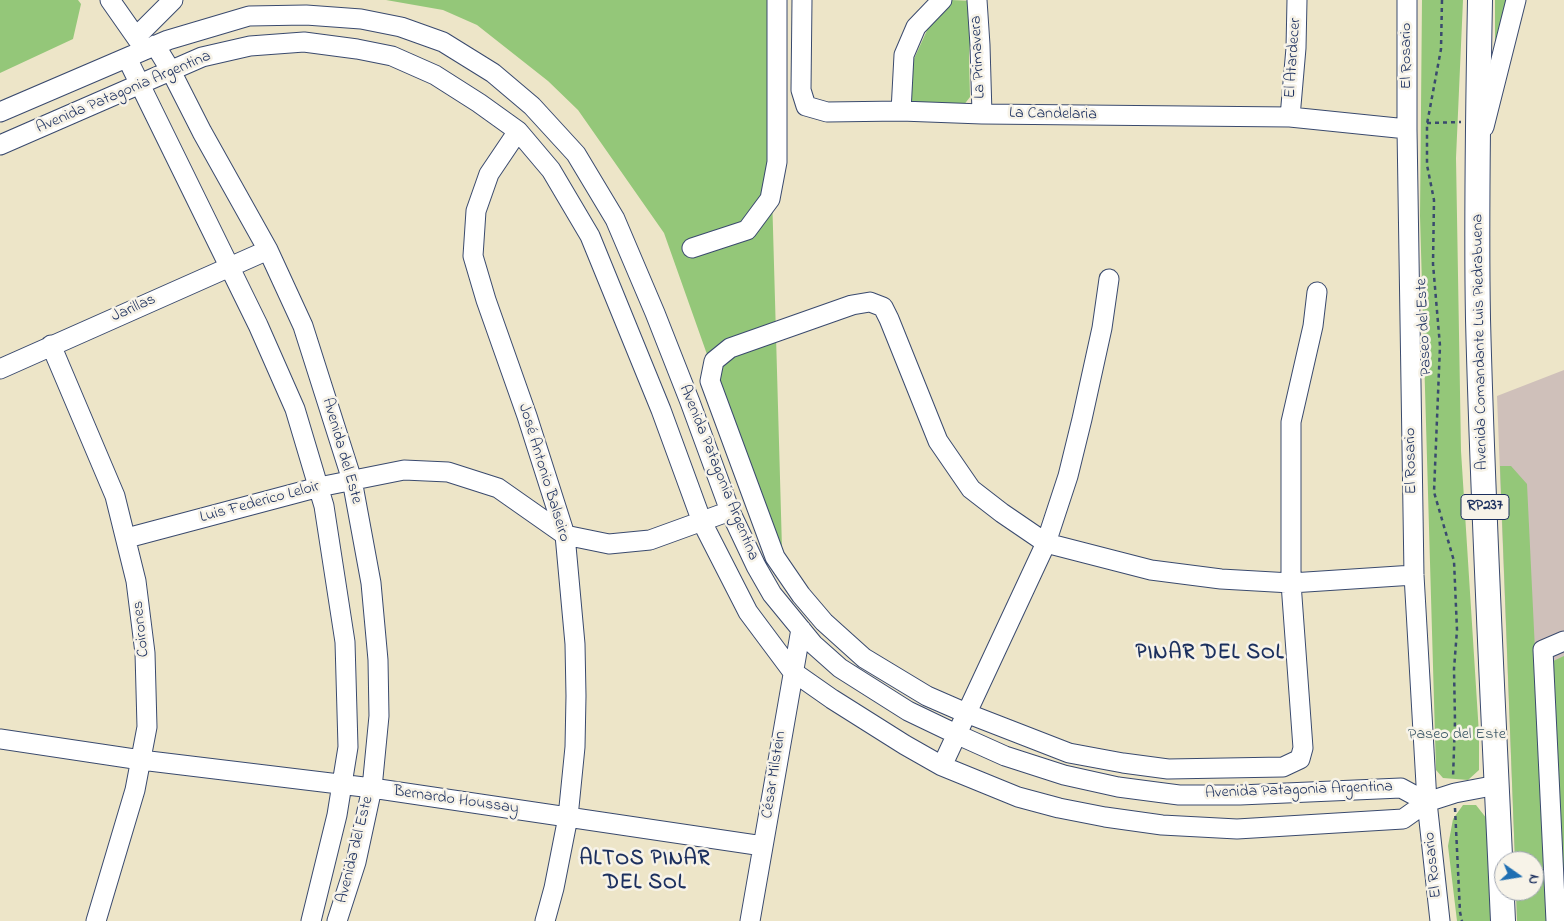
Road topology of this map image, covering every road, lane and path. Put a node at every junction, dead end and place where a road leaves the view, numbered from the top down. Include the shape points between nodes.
1 (110, 0) edge
2 (173, 0) edge
3 (777, 0) edge
4 (802, 0) edge
5 (942, 0) edge
6 (977, 0) edge
7 (1297, 0) edge
8 (1407, 0) edge
9 (1442, 0) edge
10 (1480, 0) edge
11 (1516, 0) edge
12 (145, 44) junction
13 (127, 58) junction
14 (170, 71) junction
15 (140, 84) junction
16 (901, 111) junction
17 (0, 112) edge
18 (982, 114) junction
19 (1290, 117) junction
20 (1478, 122) junction
21 (1427, 124) junction
22 (1407, 125) junction
23 (518, 131) junction
24 (0, 145) edge
25 (1477, 152) junction
26 (692, 248) dead end
27 (268, 250) junction
28 (229, 267) junction
29 (1109, 279) dead end
30 (1317, 292) dead end
31 (51, 345) junction
32 (0, 369) edge
33 (352, 480) junction
34 (319, 487) junction
35 (730, 511) junction
36 (702, 522) junction
37 (565, 535) junction
38 (127, 538) junction
39 (1046, 543) junction
40 (1414, 575) junction
41 (1291, 583) junction
42 (801, 630) junction
43 (1564, 641) edge
44 (792, 671) junction
45 (966, 714) junction
46 (956, 734) junction
47 (0, 739) edge
48 (141, 760) junction
49 (942, 766) junction
50 (342, 785) junction
51 (1497, 785) junction
52 (372, 788) junction
53 (1455, 793) junction
54 (1427, 802) junction
55 (568, 817) junction
56 (764, 846) junction
57 (96, 921) edge
58 (311, 921) edge
59 (338, 921) edge
60 (545, 921) edge
61 (750, 921) edge
62 (1440, 921) edge
63 (1462, 921) edge
64 (1503, 921) edge
65 (1556, 921) edge

1 - 12 street, Avenida del Este
2 - 12 street
3 - 26 street via 777,162 770,199 747,230
4 - 16 street, La Candelaria via 801,90 806,106 827,112
5 - 16 street via 916,28 904,55
6 - 18 street, La Primavera
7 - 19 street, El Atardecer
8 - 22 street, El Rosario
9 - 21 path, Paseo del Este via 1441,50
10 - 20 main road, Avenida Comandante Luis Piedrabuena / RP237
11 - 25 street, Avenida Comandante Luis Piedrabuena
12 - 13 street, Avenida Patagonia Argentina
12 - 14 street, Avenida del Este
12 - 35 street, Avenida Patagonia Argentina via 249,16 306,15 361,19 443,42 492,73 532,106 576,154 615,219 687,394
13 - 15 street, Avenida del Este
13 - 17 street, Avenida Patagonia Argentina
14 - 15 street, Avenida Patagonia Argentina
14 - 23 street, Avenida Patagonia Argentina via 202,57 250,46 304,42 357,49 392,56 435,75
14 - 27 street, Avenida del Este
15 - 24 street, Avenida Patagonia Argentina
15 - 28 street, Avenida del Este
16 - 18 street, La Candelaria
18 - 19 street, La Candelaria
19 - 22 street, La Candelaria
20 - 21 path
20 - 25 main road, Avenida Comandante Luis Piedrabuena / RP237
21 - 22 path
21 - 53 path, Paseo del Este via 1427,164 1434,200 1433,264 1440,346 1434,492 1454,561 1457,630 1454,669
22 - 40 street, El Rosario
23 - 36 street, Avenida Patagonia Argentina via 550,170 590,236 661,410
23 - 37 street, José Antonio Balseiro via 489,174 476,211 473,256
25 - 51 main road, Avenida Comandante Luis Piedrabuena / RP237 via 1479,328
27 - 28 street, Jarillas
27 - 33 street, Avenida del Este via 303,326
28 - 31 street, Jarillas
28 - 34 street, Avenida del Este via 296,409
29 - 39 street via 1082,419
30 - 41 street via 1313,326 1291,422
31 - 32 street, Jarillas
31 - 38 street, Coirones via 115,496
33 - 34 street, Luis Federico Leloir
33 - 37 street, Luis Federico Leloir via 404,470 448,472 498,488
33 - 52 street, Avenida del Este via 371,584 378,660 379,716
34 - 38 street, Luis Federico Leloir
34 - 50 street, Avenida del Este via 345,642 348,747
35 - 36 street, Luis Federico Leloir
35 - 42 street, Avenida Patagonia Argentina via 772,594
36 - 37 street, Luis Federico Leloir via 650,540 609,544
36 - 44 street, Avenida Patagonia Argentina via 748,612
37 - 55 street, José Antonio Balseiro via 575,644 576,696
38 - 48 street, Coirones via 145,653 147,727
39 - 41 street via 1151,570
39 - 45 street
39 - 45 street via 971,489 938,441 883,307 870,302 852,305 730,348 714,361 710,381 716,400 775,557 801,595 824,622 864,658 928,696
40 - 41 street
40 - 54 street, El Rosario
41 - 45 street via 1303,748 1300,760 1283,767 1168,769 1123,763 1069,753
42 - 44 street, César Milstein
42 - 46 street, Avenida Patagonia Argentina via 840,668 908,710
43 - 65 street via 1543,650
44 - 49 street, Avenida Patagonia Argentina
44 - 56 street, César Milstein
45 - 46 street
46 - 49 street
46 - 54 street, Avenida Patagonia Argentina via 1005,756 1064,775 1118,787 1179,795 1401,788
47 - 48 street, Bernardo Houssay
48 - 50 street, Bernardo Houssay
48 - 57 street, Coirones via 136,790
49 - 54 street, Avenida Patagonia Argentina via 1035,802 1105,818 1162,825 1237,829 1403,819
50 - 52 street, Bernardo Houssay
50 - 58 street, Avenida del Este
51 - 53 street
51 - 64 main road, Avenida Comandante Luis Piedrabuena / RP237
52 - 55 street, Bernardo Houssay
52 - 59 street, Avenida del Este via 356,862
53 - 54 street
53 - 63 path, Paseo del Este
54 - 62 street, El Rosario
55 - 56 street, Bernardo Houssay
55 - 60 street, José Antonio Balseiro
56 - 61 street, César Milstein

